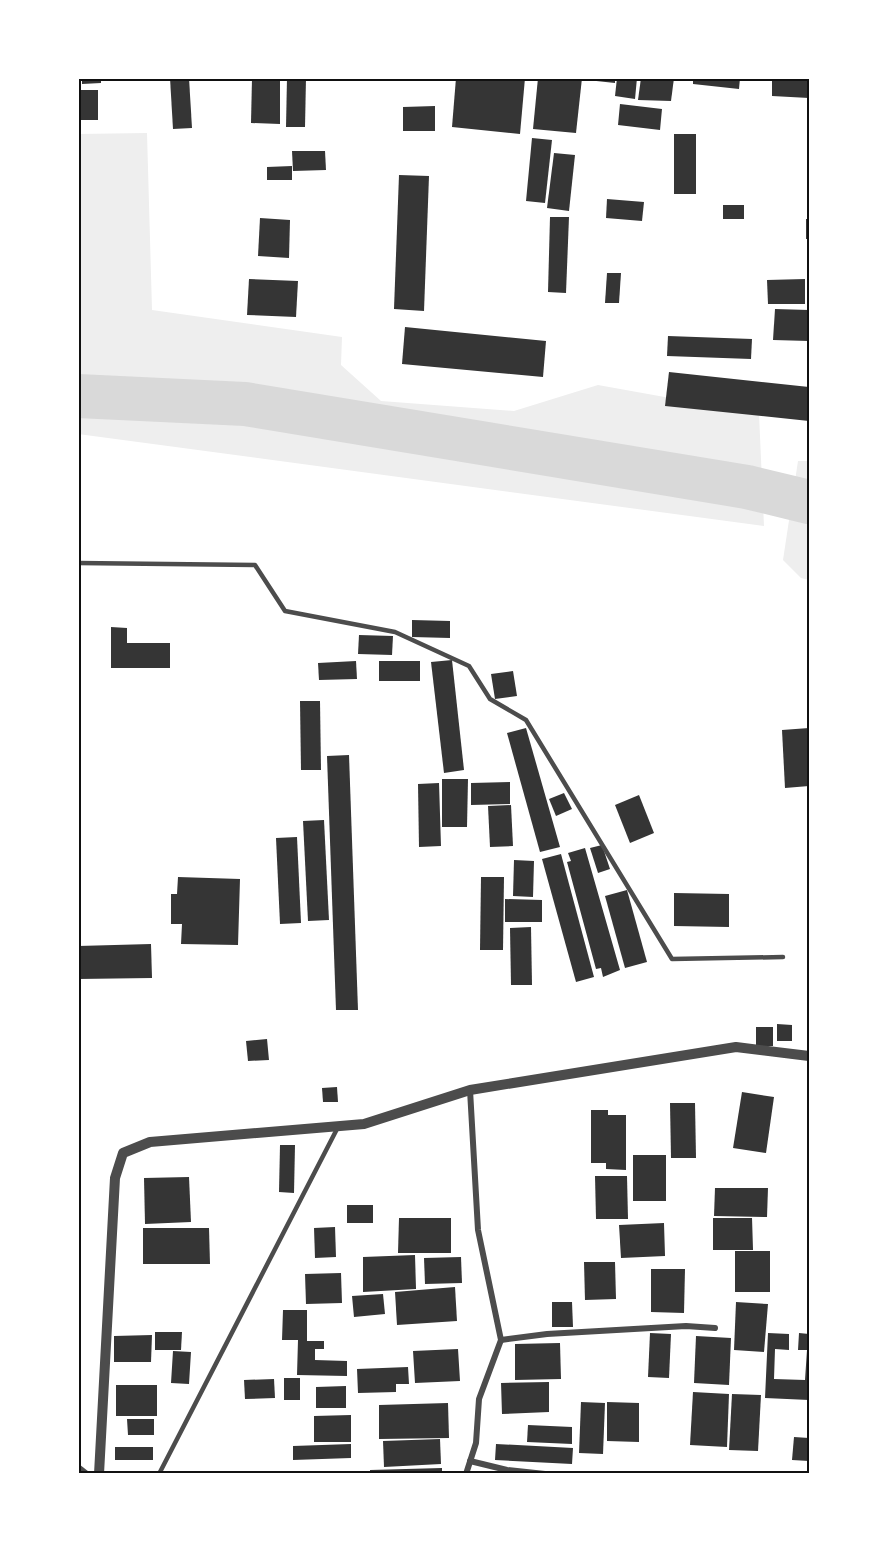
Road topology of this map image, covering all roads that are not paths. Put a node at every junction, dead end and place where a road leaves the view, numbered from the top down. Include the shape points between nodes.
1 (78, 563) edge
2 (783, 957) dead end
3 (809, 1056) edge
4 (470, 1090) junction
5 (338, 1126) junction
6 (715, 1328) dead end
7 (501, 1340) junction
8 (470, 1461) junction
9 (78, 1467) edge
10 (87, 1474) edge
11 (99, 1474) edge
12 (159, 1474) edge
13 (466, 1474) edge
14 (545, 1474) edge

1 - 2 lane via 255,565 285,611 395,632 469,666 490,699 526,720 672,959
3 - 4 street via 736,1047
4 - 5 street via 364,1124
4 - 7 street via 478,1230
5 - 11 street via 150,1142 123,1153 115,1178
5 - 12 lane
6 - 7 street via 686,1326
7 - 8 street via 479,1399 476,1443
8 - 13 street
8 - 14 street
9 - 10 street

